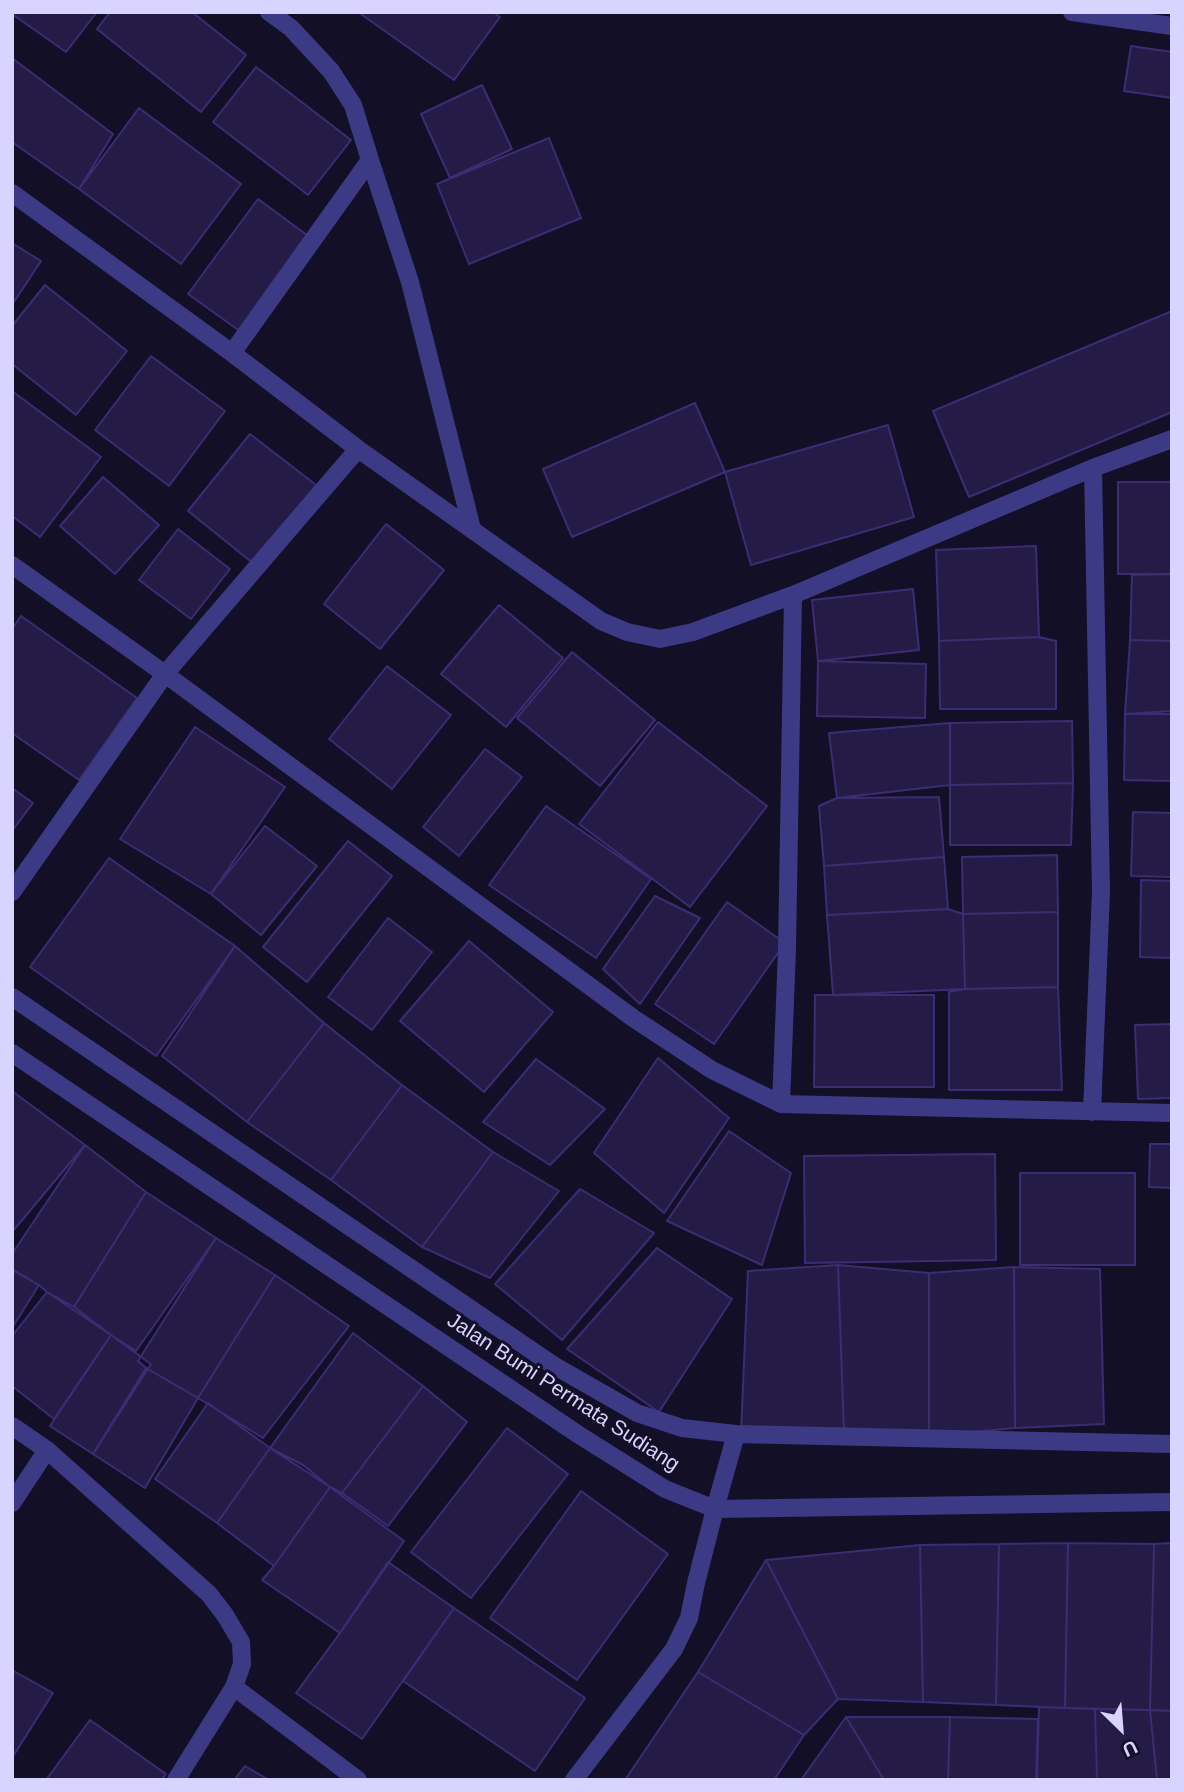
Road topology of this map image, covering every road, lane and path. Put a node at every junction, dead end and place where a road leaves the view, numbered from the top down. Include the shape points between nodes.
1 (269, 12) edge
2 (1072, 12) edge
3 (1172, 26) edge
4 (370, 160) junction
5 (12, 193) edge
6 (232, 354) junction
7 (1172, 439) edge
8 (358, 449) junction
9 (1093, 468) junction
10 (472, 529) junction
11 (12, 565) edge
12 (793, 595) junction
13 (165, 674) junction
14 (12, 892) edge
15 (12, 998) edge
16 (12, 1053) edge
17 (781, 1104) junction
18 (1092, 1112) junction
19 (1172, 1113) edge
20 (12, 1426) edge
21 (736, 1434) junction
22 (1172, 1444) edge
23 (47, 1450) junction
24 (1172, 1502) edge
25 (12, 1503) edge
26 (715, 1509) junction
27 (234, 1687) junction
28 (176, 1780) edge
29 (358, 1780) edge
30 (574, 1780) edge

1 - 4 street via 291,28 331,71 353,105
2 - 3 street
4 - 6 street
4 - 10 street via 410,282
5 - 6 street
6 - 8 street
7 - 9 street
8 - 10 street
8 - 13 street
9 - 12 street
9 - 18 street via 1101,892
10 - 12 street via 601,621 660,639 693,632
11 - 13 street
12 - 17 street
13 - 14 street
13 - 17 street via 633,1018 712,1070
15 - 21 street, Jalan Bumi Permata Sudiang via 553,1365 637,1413 682,1428
16 - 26 street, Jalan Bumi Permata Sudiang via 579,1435 665,1489
17 - 18 street
18 - 19 street
20 - 23 street
21 - 22 street, Jalan Bumi Permata Sudiang
21 - 26 street
23 - 25 street
23 - 27 street via 209,1594 240,1642 242,1664
24 - 26 street, Jalan Bumi Permata Sudiang
26 - 30 street via 689,1618 674,1649
27 - 28 street
27 - 29 street

